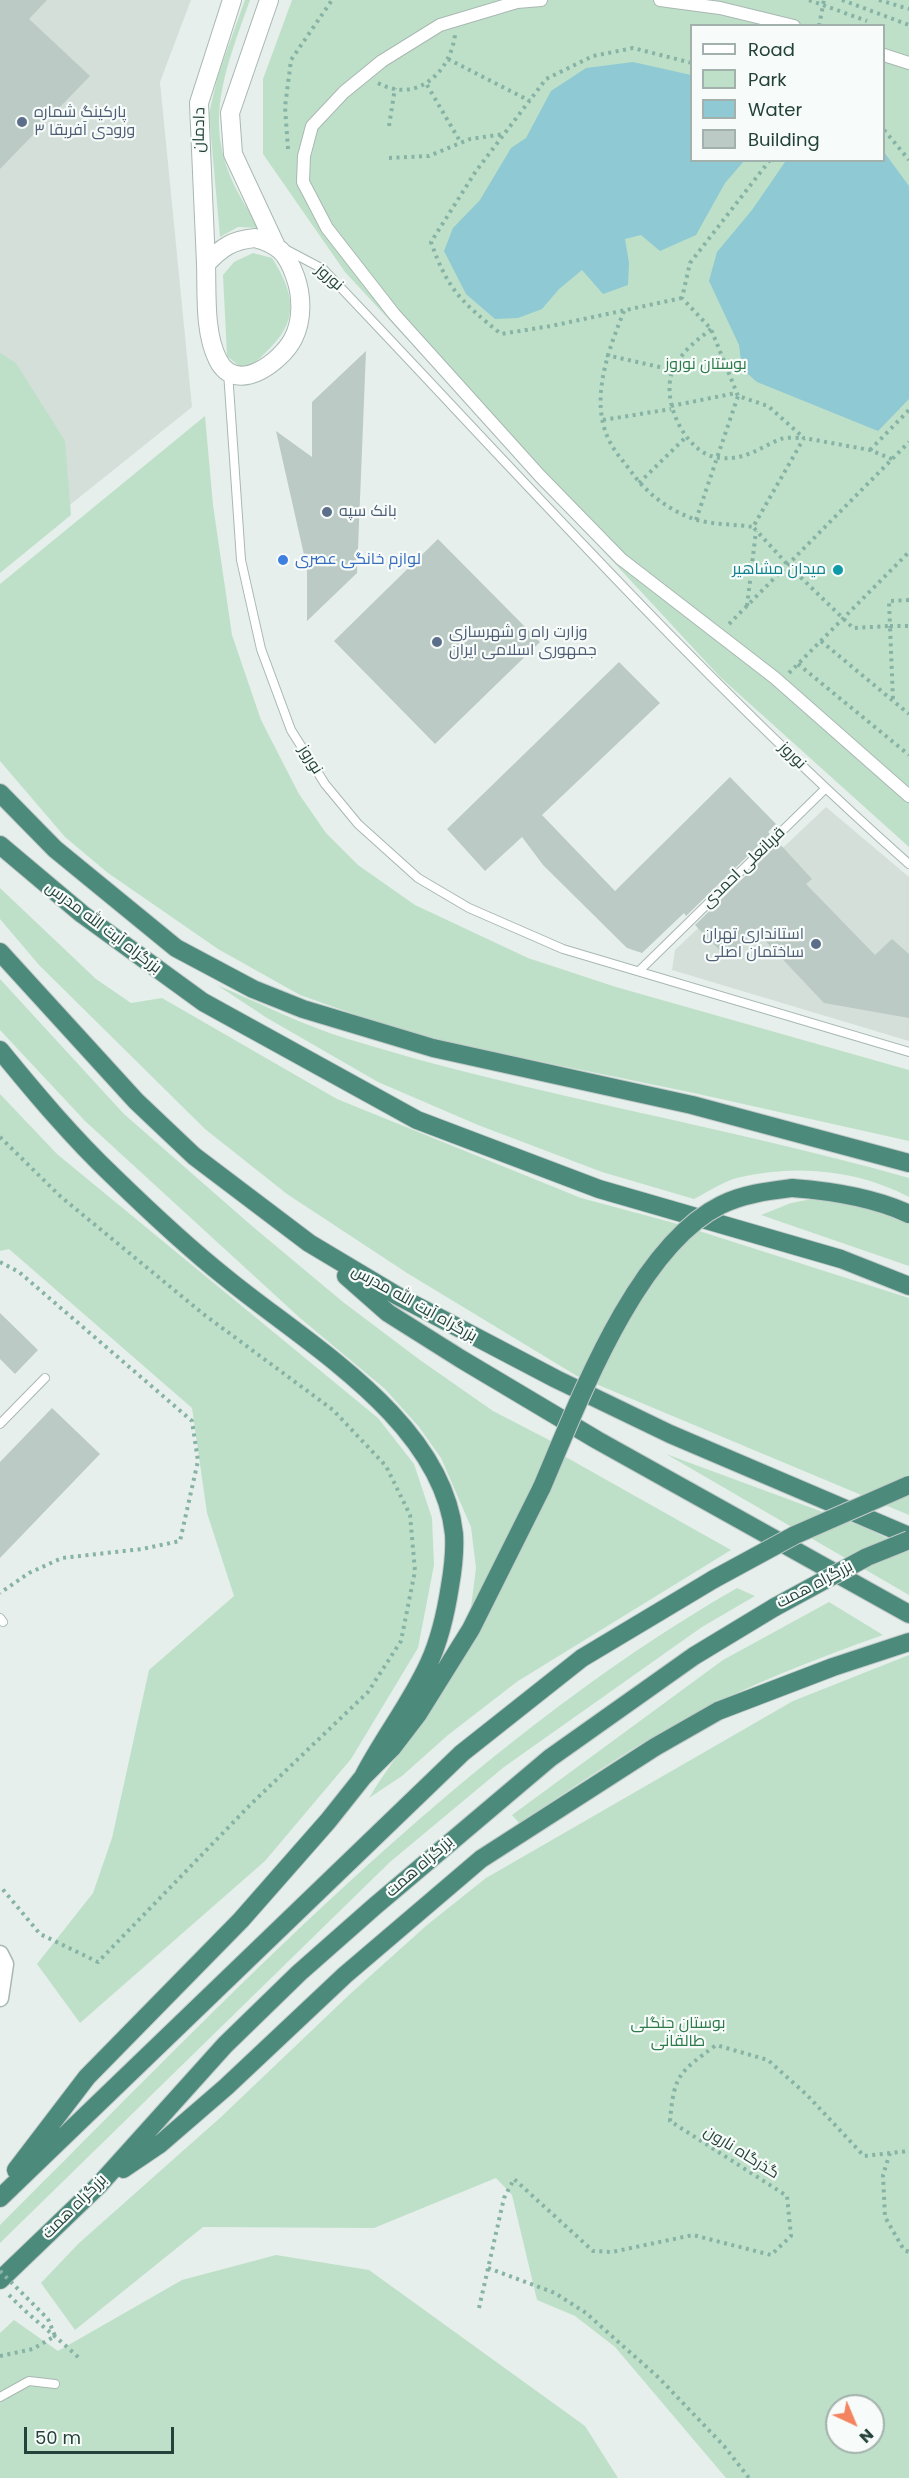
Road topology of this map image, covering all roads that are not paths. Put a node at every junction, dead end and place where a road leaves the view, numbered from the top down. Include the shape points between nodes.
1 (232, 0) edge
2 (269, 0) edge
3 (541, 0) edge
4 (660, 0) edge
5 (786, 24) edge
6 (885, 55) edge
7 (909, 63) edge
8 (275, 244) junction
9 (206, 264) junction
10 (228, 372) junction
11 (825, 789) junction
12 (0, 793) edge
13 (909, 796) edge
14 (0, 845) edge
15 (909, 864) edge
16 (0, 952) edge
17 (639, 971) junction
18 (0, 1050) edge
19 (909, 1052) edge
20 (909, 1163) edge
21 (909, 1214) edge
22 (309, 1243) junction
23 (909, 1286) edge
24 (45, 1378) dead end
25 (0, 1424) edge
26 (909, 1485) edge
27 (909, 1538) edge
28 (909, 1614) edge
29 (909, 1642) edge
30 (363, 1777) junction
31 (0, 1954) edge
32 (0, 1998) edge
33 (99, 2185) junction
34 (0, 2190) edge
35 (0, 2198) edge
36 (4, 2287) edge
37 (55, 2384) dead end
38 (0, 2397) edge

1 - 9 street, دادمان via 199,103
2 - 8 street, دادمان via 230,113 233,154
3 - 13 street via 517,2 440,25 382,61 344,92 312,126 304,156 303,182 327,228 394,314 540,476 621,559 780,683
4 - 5 street via 720,8
6 - 7 street
8 - 9 street via 255,238 237,239
8 - 10 street via 291,265 301,291 299,322 293,339 283,353 258,372 242,376
8 - 11 lane, نوروز via 323,269 652,615
9 - 10 street via 211,337 218,361
10 - 17 lane, نوروز via 241,560 261,649 291,730 325,784 358,824 418,878 470,908 563,949
11 - 15 lane, نوروز
11 - 17 lane, قربانعلی احمدی
12 - 20 highway via 55,849 176,948 253,989 303,1009 433,1048 692,1105
14 - 23 highway, بزرگراه آیت الله مدرس via 82,914 204,1002 417,1120 599,1189 842,1259
16 - 22 highway, بزرگراه آیت الله مدرس via 144,1109 194,1156
17 - 19 lane, نوروز
18 - 30 highway via 56,1118 112,1176 223,1276 374,1397 426,1458 443,1492 454,1534 453,1564 439,1637 419,1682
21 - 30 highway, bridge via 855,1197 792,1188 763,1191 722,1204 684,1233 652,1267 616,1323 498,1579 444,1674 392,1748
22 - 27 highway, بزرگراه آیت الله مدرس via 377,1285 566,1384 670,1434
22 - 28 highway via 388,1313 461,1359 597,1440
24 - 25 lane
26 - 35 highway, bridge via 795,1535 582,1658 462,1753
27 - 33 highway, بزرگراه همت, bridge via 867,1557 694,1656 550,1758 298,1973 225,2045
29 - 33 highway via 718,1711 655,1747 481,1860 345,1975 160,2144
30 - 34 highway via 241,1920 87,2077
31 - 32 street via 5,1964
33 - 36 highway, بزرگراه همت
37 - 38 lane via 29,2381

